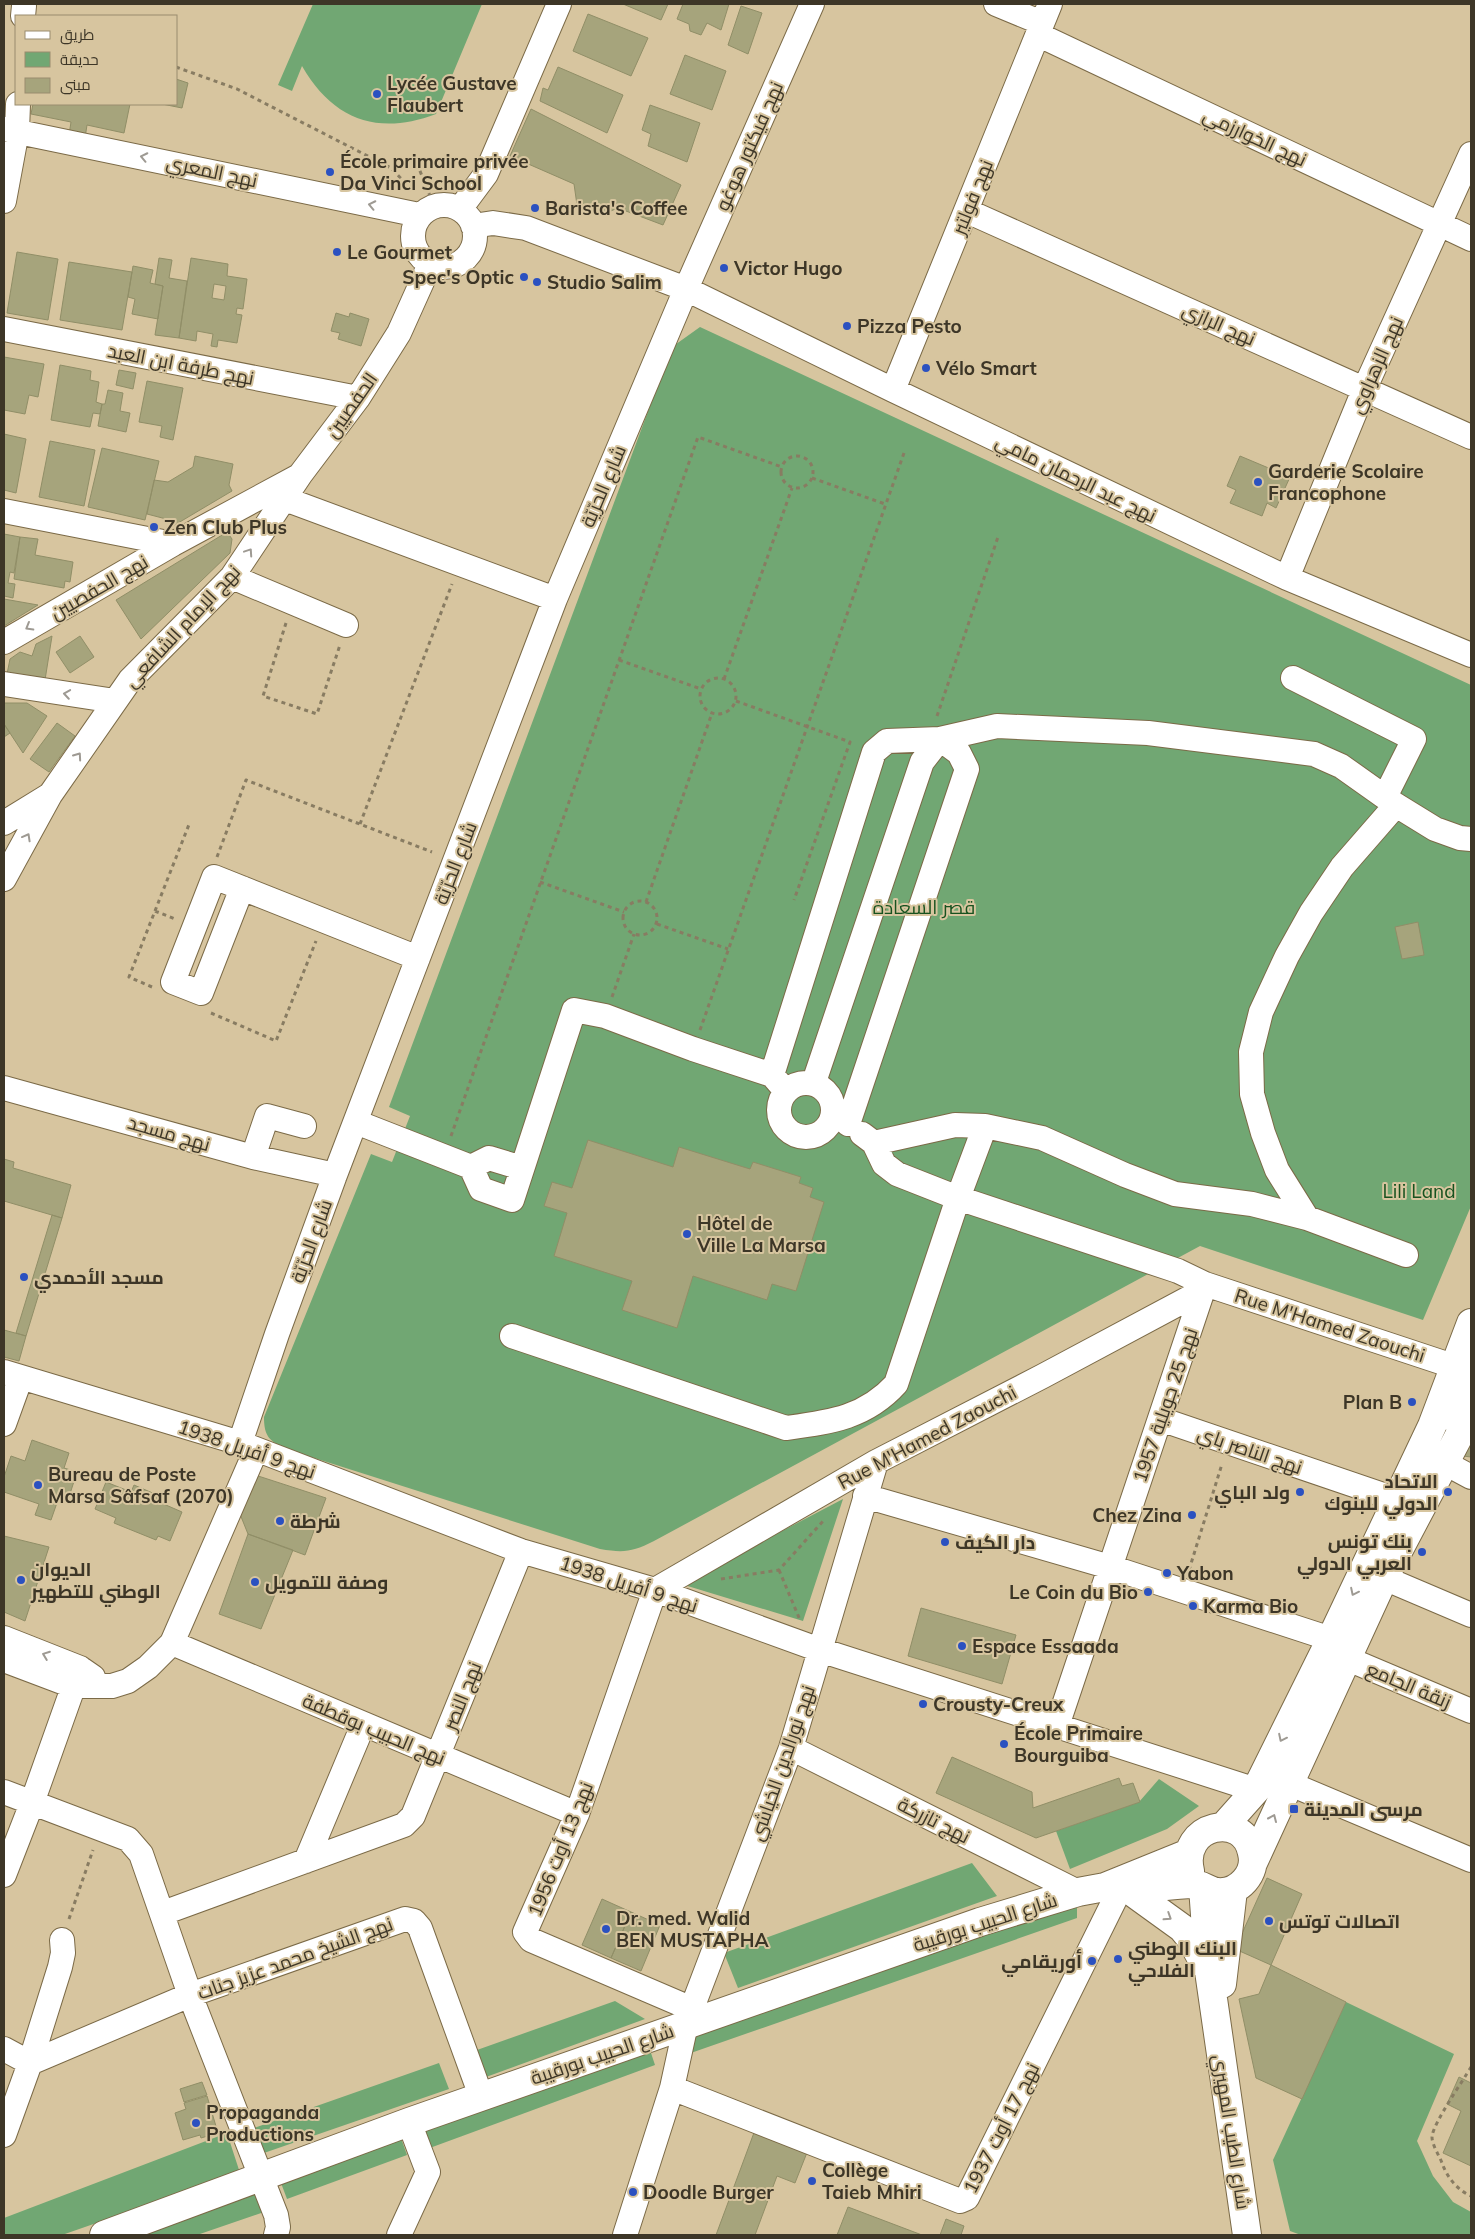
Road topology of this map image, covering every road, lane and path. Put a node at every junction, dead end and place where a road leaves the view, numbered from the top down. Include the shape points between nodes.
1 (559, 4) edge
2 (812, 4) edge
3 (996, 4) edge
4 (1043, 21) edge
5 (178, 68) edge
6 (18, 105) edge
7 (10, 130) edge
8 (1471, 154) edge
9 (414, 156) dead end
10 (4, 201) edge
11 (428, 210) junction
12 (967, 211) junction
13 (466, 218) junction
14 (1438, 224) junction
15 (1471, 239) edge
16 (430, 264) junction
17 (686, 288) junction
18 (4, 329) edge
19 (893, 390) junction
20 (1364, 390) junction
21 (358, 398) junction
22 (1471, 437) edge
23 (904, 453) dead end
24 (782, 467) junction
25 (300, 475) junction
26 (812, 478) junction
27 (792, 488) junction
28 (285, 499) junction
29 (886, 504) junction
30 (4, 511) edge
31 (998, 537) dead end
32 (173, 544) junction
33 (460, 563) junction
34 (232, 577) junction
35 (1287, 578) junction
36 (555, 599) junction
37 (293, 603) junction
38 (346, 625) joint
39 (4, 642) edge
40 (1471, 655) edge
41 (619, 660) junction
42 (1293, 678) dead end
43 (724, 679) junction
44 (4, 684) edge
45 (701, 689) junction
46 (115, 701) junction
47 (736, 701) junction
48 (712, 713) junction
49 (807, 727) junction
50 (940, 739) junction
51 (50, 795) junction
52 (1390, 801) junction
53 (4, 823) edge
54 (360, 824) junction
55 (1471, 839) edge
56 (432, 852) dead end
57 (214, 877) junction
58 (4, 879) edge
59 (540, 882) junction
60 (242, 888) junction
61 (794, 900) dead end
62 (646, 902) junction
63 (624, 912) junction
64 (656, 924) junction
65 (634, 934) junction
66 (728, 949) junction
67 (418, 958) junction
68 (605, 1016) junction
69 (693, 1049) junction
70 (814, 1082) junction
71 (778, 1083) junction
72 (4, 1088) edge
73 (841, 1119) junction
74 (356, 1122) junction
75 (304, 1126) dead end
76 (985, 1126) junction
77 (874, 1143) junction
78 (444, 1156) junction
79 (253, 1157) junction
80 (471, 1167) junction
81 (522, 1168) junction
82 (335, 1175) junction
83 (958, 1198) junction
84 (1307, 1218) junction
85 (1406, 1256) dead end
86 (1204, 1287) junction
87 (512, 1336) dead end
88 (1468, 1355) edge
89 (12, 1375) edge
90 (1160, 1419) junction
91 (1470, 1419) edge
92 (4, 1424) edge
93 (1229, 1443) junction
94 (248, 1447) junction
95 (876, 1462) junction
96 (1445, 1463) junction
97 (1471, 1477) edge
98 (865, 1496) junction
99 (1398, 1500) junction
100 (830, 1513) dead end
101 (521, 1551) junction
102 (1110, 1567) junction
103 (1384, 1578) junction
104 (655, 1590) junction
105 (1182, 1590) junction
106 (1471, 1615) edge
107 (4, 1638) edge
108 (172, 1643) junction
109 (812, 1648) junction
110 (1339, 1649) junction
111 (4, 1660) edge
112 (76, 1677) junction
113 (1471, 1711) edge
114 (363, 1725) junction
115 (1058, 1726) junction
116 (791, 1748) junction
117 (437, 1756) junction
118 (1288, 1783) junction
119 (1256, 1790) junction
120 (4, 1792) edge
121 (32, 1802) junction
122 (576, 1814) junction
123 (1223, 1827) junction
124 (101, 1828) junction
125 (1189, 1853) junction
126 (1471, 1860) edge
127 (306, 1861) junction
128 (1253, 1862) junction
129 (4, 1875) edge
130 (1201, 1885) junction
131 (1118, 1886) junction
132 (1233, 1890) junction
133 (1078, 1892) junction
134 (163, 1913) junction
135 (62, 1940) joint
136 (1209, 1971) junction
137 (190, 1995) junction
138 (689, 2017) junction
139 (1216, 2030) junction
140 (4, 2048) edge
141 (30, 2063) junction
142 (1471, 2067) edge
143 (672, 2088) junction
144 (482, 2096) junction
145 (409, 2122) junction
146 (4, 2135) edge
147 (261, 2177) junction
148 (1471, 2196) edge
149 (104, 2235) edge
150 (276, 2235) edge
151 (399, 2235) edge
152 (625, 2235) edge
153 (1248, 2235) edge

1 - 13 street
2 - 17 street, نهج فيكتور هوغو
3 - 4 street, نهج الخوارزمي
4 - 12 street, نهج فولتير
4 - 14 street, نهج الخوارزمي
5 - 11 path via 237,89 391,168
6 - 7 street
7 - 10 street
11 -> 7 street, نهج المعري
8 - 14 street, نهج الزهراوي
9 - 11 path
11 - 13 street via 446,205
11 - 16 street via 413,233 414,246
12 - 19 street, نهج فولتير
12 - 20 street, نهج الرازي
13 - 16 street via 475,238 464,260 453,266
13 - 17 street, نهج عبد الرحمان مامي via 526,228
14 - 15 street, نهج الخوارزمي
14 - 20 street, نهج الزهراوي
16 - 21 street, الحفصيين via 399,333
17 - 19 street, نهج عبد الرحمان مامي
17 - 36 street, شارع الحرّيّة
18 - 21 street, نهج طرفة ابن العبد
19 - 35 street, نهج عبد الرحمان مامي
20 - 22 street, نهج الرازي
20 - 35 street, نهج الزهراوي
21 - 25 street, الحفصيين
23 - 29 path
24 - 26 path via 790,458 802,457 811,466
24 - 27 path via 782,479
24 - 41 path via 698,437
25 - 28 street, نهج الإمام الشافعي
25 - 32 street, نهج الحفصيين
26 - 27 path via 804,487
26 - 29 path
27 - 43 path
28 - 33 street
34 -> 28 street, نهج الإمام الشافعي
29 - 49 path
30 - 32 street
31 - 50 path via 935,724
32 -> 39 street, نهج الحفصيين
33 - 36 street
33 - 54 path
34 - 37 street
34 - 46 street, نهج الإمام الشافعي via 130,680
35 - 40 street, نهج عبد الرحمان مامي
36 - 67 street, شارع الحرّيّة
37 - 38 street
37 - 38 path via 263,696 317,714
41 - 45 path
41 - 59 path
42 - 52 street via 1414,739
43 - 45 path via 710,679
43 - 47 path via 735,688
46 -> 44 street
45 - 48 path via 702,704
51 -> 46 street, نهج الإمام الشافعي
47 - 48 path via 726,712
47 - 49 path
48 - 62 path
49 - 61 path via 850,742
49 - 66 path
50 - 52 street via 997,726 1148,733 1314,754 1341,766
50 - 70 street via 922,762
50 - 71 street via 887,741 874,752
50 - 73 street via 959,753 967,769
51 - 53 street
58 -> 51 street, نهج الإمام الشافعي
52 - 55 street via 1435,829
52 - 84 street via 1311,913 1287,956 1261,1012 1251,1052 1252,1094 1263,1133 1277,1170
54 - 56 path
54 - 57 path via 246,780 212,869
57 - 60 street
57 - 60 street via 173,982 201,993
59 - 63 path
59 - 78 path
60 - 67 street
62 - 63 path via 633,903
62 - 64 path via 656,911
63 - 65 path via 624,925
64 - 65 path via 647,934
64 - 66 path
65 - 68 path
66 - 69 path
67 - 74 street, شارع الحرّيّة
68 - 69 street
68 - 81 street via 574,1010
69 - 71 street
70 - 71 street
70 - 73 street via 831,1096
71 - 73 street via 778,1110 786,1129 800,1137 816,1136
72 - 79 street, نهج مسجد
73 - 77 street
74 - 78 street
74 - 82 street, شارع الحرّيّة
75 - 79 street via 267,1116
76 - 77 street via 956,1125
76 - 83 street
76 - 84 street via 1042,1138 1175,1194 1252,1204
77 - 83 street via 884,1164 897,1174
78 - 80 street
79 - 82 street, نهج مسجد
80 - 81 street via 489,1158
80 - 81 street via 481,1189 512,1200
82 - 94 street, شارع الحرّيّة via 277,1334
83 - 86 street via 1178,1271
83 - 87 street via 896,1384 885,1397 847,1417 786,1428
84 - 85 street
86 - 88 street, Rue M'Hamed Zaouchi
86 - 90 street, نهج 25 جويلية 1957
86 - 95 street, Rue M'Hamed Zaouchi via 1043,1376
88 - 99 main road
89 - 92 street
89 - 94 street, نهج 9 أفريل 1938
90 - 93 street, نهج الناصر باي
90 - 102 street, نهج 25 جويلية 1957
91 - 96 main road
93 - 99 street, نهج الناصر باي
93 - 105 path
94 - 101 street, نهج 9 أفريل 1938
94 - 108 street, شارع الحرّيّة
95 - 98 street, نهج نورالدين الخياشي
95 - 104 street, Rue M'Hamed Zaouchi
96 - 97 street
96 - 103 main road
98 - 102 street, زنقة الجامع
98 - 109 street, نهج نورالدين الخياشي
99 -> 110 main road
100 - 109 path via 779,1570
101 - 104 street, نهج 9 أفريل 1938
101 - 117 street, نهج النصر
102 - 105 street, زنقة الجامع
102 - 115 street, نهج 25 جويلية 1957
103 - 106 street
103 - 110 main road
104 - 109 street, نهج 9 أفريل 1938
104 - 122 street, نهج 13 أوت 1956
105 - 110 street, زنقة الجامع
112 -> 107 street
108 - 112 street via 148,1667 120,1685 104,1685
108 - 114 street, نهج الحبيب بوقطفة
109 - 115 street, نهج 9 أفريل 1938
109 - 116 street, نهج نورالدين الخياشي
110 - 113 street, زنقة الجامع
110 - 118 main road
110 -> 119 main road
111 - 112 street
112 - 121 street
114 - 117 street, نهج الحبيب بوقطفة
114 - 127 street
115 - 119 street, نهج 9 أفريل 1938
116 - 133 street, نهج تازركة
116 - 138 street, نهج نورالدين الخياشي
117 - 122 street, نهج الحبيب بوقطفة
117 - 127 street, نهج النصر via 409,1821
118 - 126 street
128 -> 118 main road
119 - 123 main road
120 - 121 street
121 - 124 street
121 - 129 street
122 - 138 street, نهج 13 أوت 1956 via 525,1932 527,1937
123 - 125 main road via 1208,1830 1195,1839
123 - 128 main road via 1233,1829 1245,1838
124 - 134 street via 128,1840 141,1854
124 - 135 path
125 - 130 main road via 1190,1870
125 - 131 main road
127 - 134 street, نهج النصر
128 - 132 main road via 1250,1874
130 - 131 main road
130 - 132 main road via 1218,1892
130 - 136 main road, شارع الطيب المهيري
131 - 133 main road, شارع الحبيب بورقيبة
131 -> 136 main road via 1182,1928
131 - 143 street, نهج 17 أوت 1937 via 964,2200
132 - 139 main road, شارع الطيب المهيري
133 - 138 main road, شارع الحبيب بورقيبة
134 - 137 street
135 - 141 street via 60,1967
136 - 139 main road, شارع الطيب المهيري
137 - 141 street, نهج الشيخ محمد عزيز جنات
137 - 144 street, نهج الشيخ محمد عزيز جنات via 405,1919 414,1921 420,1928
137 - 147 street
138 - 143 street, نهج نورالدين الخياشي
138 - 144 main road, شارع الحبيب بورقيبة
139 - 153 main road, شارع الطيب المهيري
140 - 141 street
141 - 146 street
142 - 148 path via 1436,2125 1432,2138 1452,2182
143 - 152 street, نهج نورالدين الخياشي
144 - 145 main road, شارع الحبيب بورقيبة
145 - 147 main road, شارع الحبيب بورقيبة
145 - 151 street via 428,2172
147 - 149 main road, شارع الحبيب بورقيبة
147 - 150 street via 276,2215

